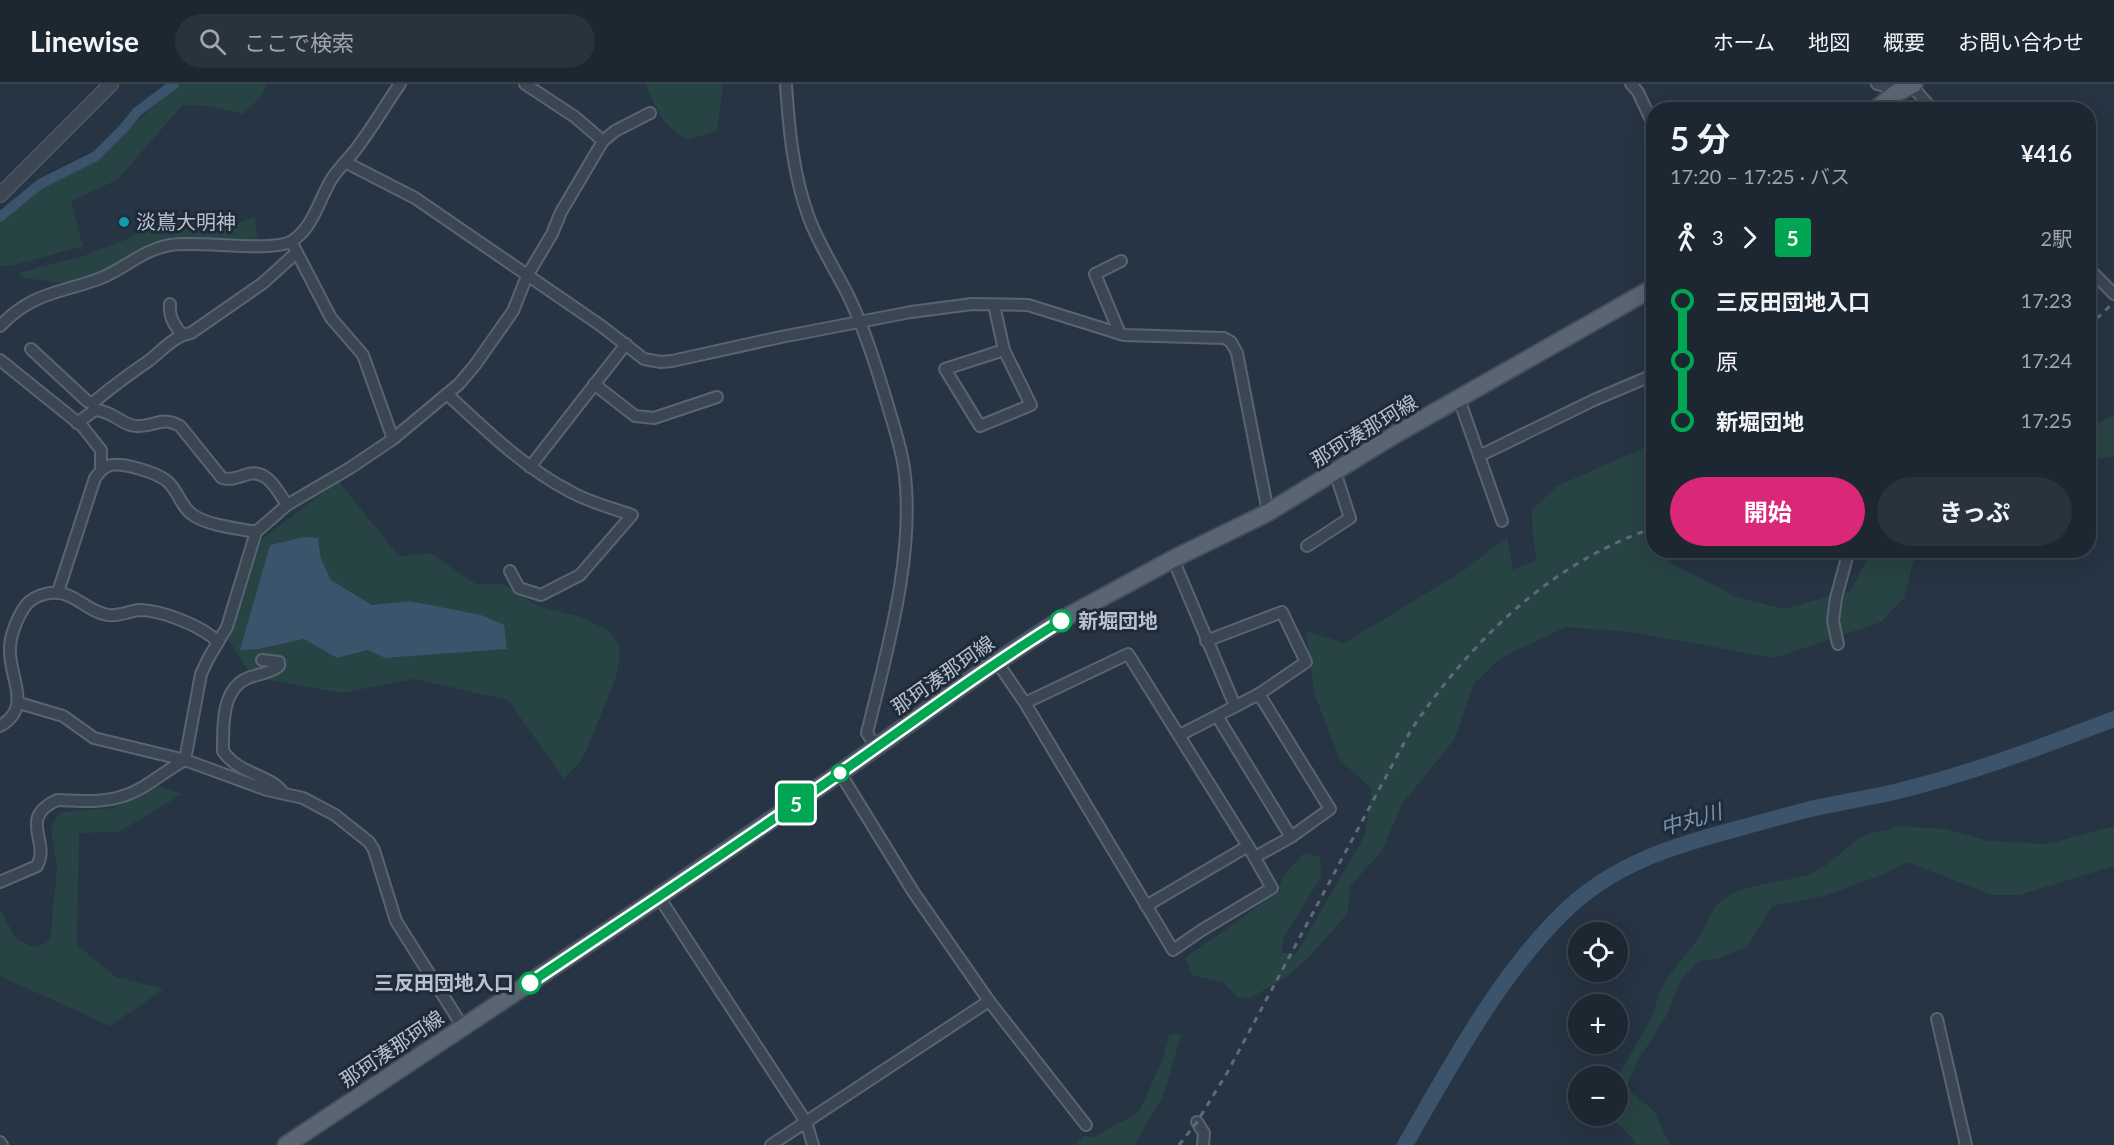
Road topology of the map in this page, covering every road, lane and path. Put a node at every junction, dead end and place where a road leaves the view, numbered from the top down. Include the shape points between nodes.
1 (111, 84) edge
2 (400, 84) edge
3 (525, 84) edge
4 (786, 84) edge
5 (1631, 84) edge
6 (1877, 84) edge
7 (1912, 85) edge
8 (1896, 93) junction
9 (1885, 102) edge
10 (1926, 102) edge
11 (1646, 109) edge
12 (650, 113) dead end
13 (603, 141) junction
14 (345, 162) junction
15 (0, 195) edge
16 (291, 242) junction
17 (296, 253) junction
18 (1121, 261) dead end
19 (527, 276) junction
20 (2096, 276) edge
21 (1646, 292) edge
22 (2114, 294) edge
23 (170, 304) dead end
24 (994, 304) junction
25 (858, 323) junction
26 (0, 326) edge
27 (1120, 334) junction
28 (182, 335) junction
29 (626, 344) junction
30 (31, 349) dead end
31 (1004, 350) junction
32 (0, 360) edge
33 (1646, 378) edge
34 (594, 384) junction
35 (447, 394) junction
36 (717, 397) dead end
37 (1459, 399) junction
38 (94, 407) junction
39 (77, 423) junction
40 (393, 439) junction
41 (1479, 456) junction
42 (530, 467) junction
43 (101, 470) junction
44 (1335, 472) junction
45 (287, 505) junction
46 (1268, 512) junction
47 (1502, 521) dead end
48 (256, 532) junction
49 (1307, 546) dead end
50 (1847, 558) edge
51 (1173, 559) junction
52 (510, 571) dead end
53 (58, 592) junction
54 (1206, 641) junction
55 (218, 642) junction
56 (1838, 644) dead end
57 (262, 660) dead end
58 (997, 662) junction
59 (1259, 694) junction
60 (18, 703) junction
61 (1025, 703) junction
62 (1236, 706) junction
63 (1217, 716) junction
64 (0, 726) edge
65 (1180, 735) junction
66 (876, 747) junction
67 (185, 760) junction
68 (840, 773) junction
69 (283, 794) junction
70 (1291, 837) junction
71 (1248, 846) junction
72 (1255, 857) junction
73 (0, 882) edge
74 (659, 897) junction
75 (1146, 906) junction
76 (989, 1001) junction
77 (1937, 1019) dead end
78 (463, 1027) junction
79 (806, 1122) junction
80 (1197, 1122) dead end
81 (1086, 1125) dead end
82 (286, 1145) edge
83 (771, 1145) edge
84 (813, 1145) edge
85 (1203, 1145) edge
86 (1966, 1145) edge

1 - 15 street
2 - 14 street
3 - 13 street
4 - 25 street via 793,153 808,215
5 - 11 street
6 - 8 street
7 - 8 main road
7 - 10 street
8 - 9 main road
12 - 13 street
13 - 19 street
14 - 16 street via 331,179 308,224
14 - 19 street via 415,198
16 - 17 street
16 - 26 street via 171,244 145,252 102,278 35,299
17 - 28 street via 263,283 191,333
17 - 40 street via 332,318 363,355
18 - 27 street via 1095,274
19 - 29 street
19 - 35 street via 513,311 475,365
20 - 22 street
21 - 37 main road, 那珂湊那珂線
23 - 28 street via 169,314
24 - 25 street via 911,312
24 - 27 street via 1035,307
24 - 31 street
25 - 29 street via 661,362 644,359
25 - 66 street via 899,445 906,487 900,579 867,733
27 - 46 street via 1224,338 1231,342 1237,353
28 - 38 street via 116,382
29 - 34 street
30 - 38 street
31 - 31 street via 1031,405 980,426 945,369
32 - 39 street
33 - 41 street
34 - 36 street via 635,416 654,418
34 - 42 street
35 - 40 street
35 - 42 street
37 - 41 street
37 - 44 main road, 那珂湊那珂線
38 - 39 street
38 - 45 street via 137,427 166,420 180,426 216,474 231,480 251,473 264,476
39 - 43 street via 101,450
40 - 45 street
41 - 47 street
42 - 52 street via 573,493 632,515 580,576 541,595 519,588
43 - 48 street via 116,464 156,474 172,485 181,504 202,520
43 - 53 street
44 - 46 main road, 那珂湊那珂線
44 - 49 street via 1350,518
45 - 48 street
46 - 51 main road, 那珂湊那珂線
48 - 55 street via 227,627
50 - 56 street via 1833,621
51 - 54 street
51 - 58 main road, 那珂湊那珂線 via 1059,621
53 - 55 street via 101,614 111,616 137,610 161,614 202,629
53 - 60 street via 32,598 12,636 10,658
54 - 59 street via 1282,612 1306,662
54 - 62 street
55 - 67 street via 201,674
57 - 69 street via 279,662 279,666 235,687 224,718 223,751 236,766 276,784
58 - 61 street
58 - 66 main road, 那珂湊那珂線
59 - 62 street
59 - 70 street via 1330,810
60 - 64 street via 12,718
60 - 67 street via 63,716 94,738
61 - 65 street via 1128,654
61 - 75 street
62 - 63 street
63 - 65 street
63 - 70 street
65 - 71 street
66 - 68 main road, 那珂湊那珂線
67 - 69 street
67 - 73 street via 124,796 111,800 57,800 49,804 35,827 40,860 37,866
68 - 74 main road, 那珂湊那珂線
68 - 76 street via 914,893
69 - 78 street via 303,798 335,815 369,843 396,921
70 - 72 street
71 - 72 street
71 - 75 street
72 - 75 street via 1272,888 1173,950
74 - 78 main road, 那珂湊那珂線
74 - 79 street
76 - 79 street
76 - 81 street
77 - 86 street
78 - 82 main road, 那珂湊那珂線
79 - 83 street
79 - 84 street
80 - 85 street via 1204,1133

